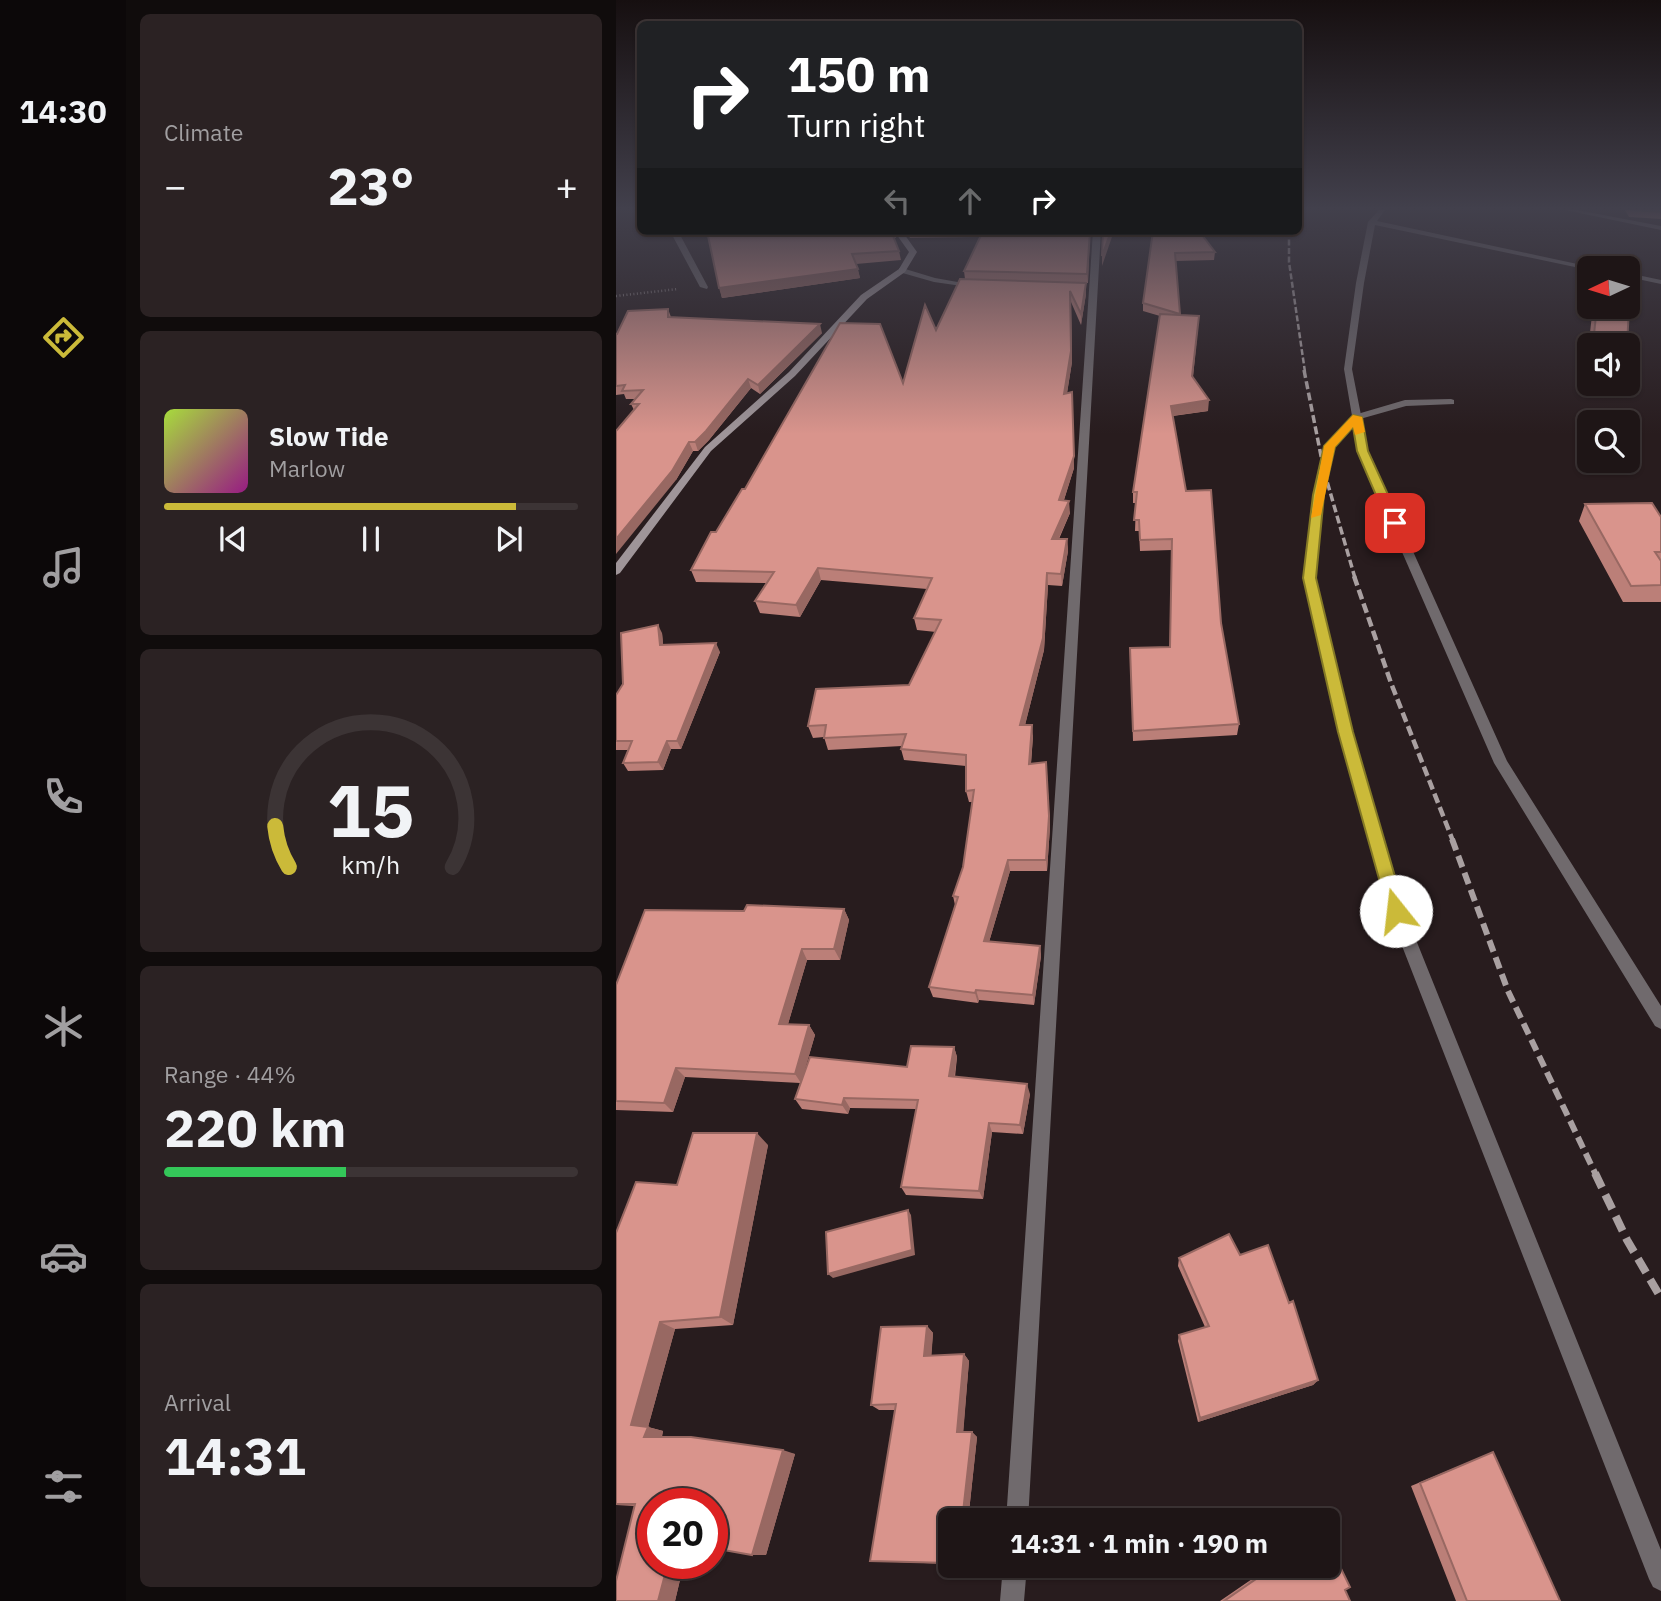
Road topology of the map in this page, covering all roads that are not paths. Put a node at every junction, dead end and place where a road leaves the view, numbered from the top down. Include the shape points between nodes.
1 (881, 285) edge
2 (967, 285) edge
3 (1088, 285) edge
4 (1362, 285) edge
5 (983, 287) edge
6 (1451, 402) dead end
7 (1357, 417) junction
8 (616, 571) edge
9 (1661, 1021) edge
10 (1018, 1508) edge
11 (1013, 1578) edge
12 (1661, 1579) edge
13 (1012, 1601) edge

1 - 8 main road via 708,449
2 - 5 street
3 - 10 street
4 - 7 street via 1348,369
6 - 7 street via 1405,403
7 - 9 street via 1363,451 1502,763
7 - 12 street via 1330,446 1309,578 1346,732 1396,911
11 - 13 street

